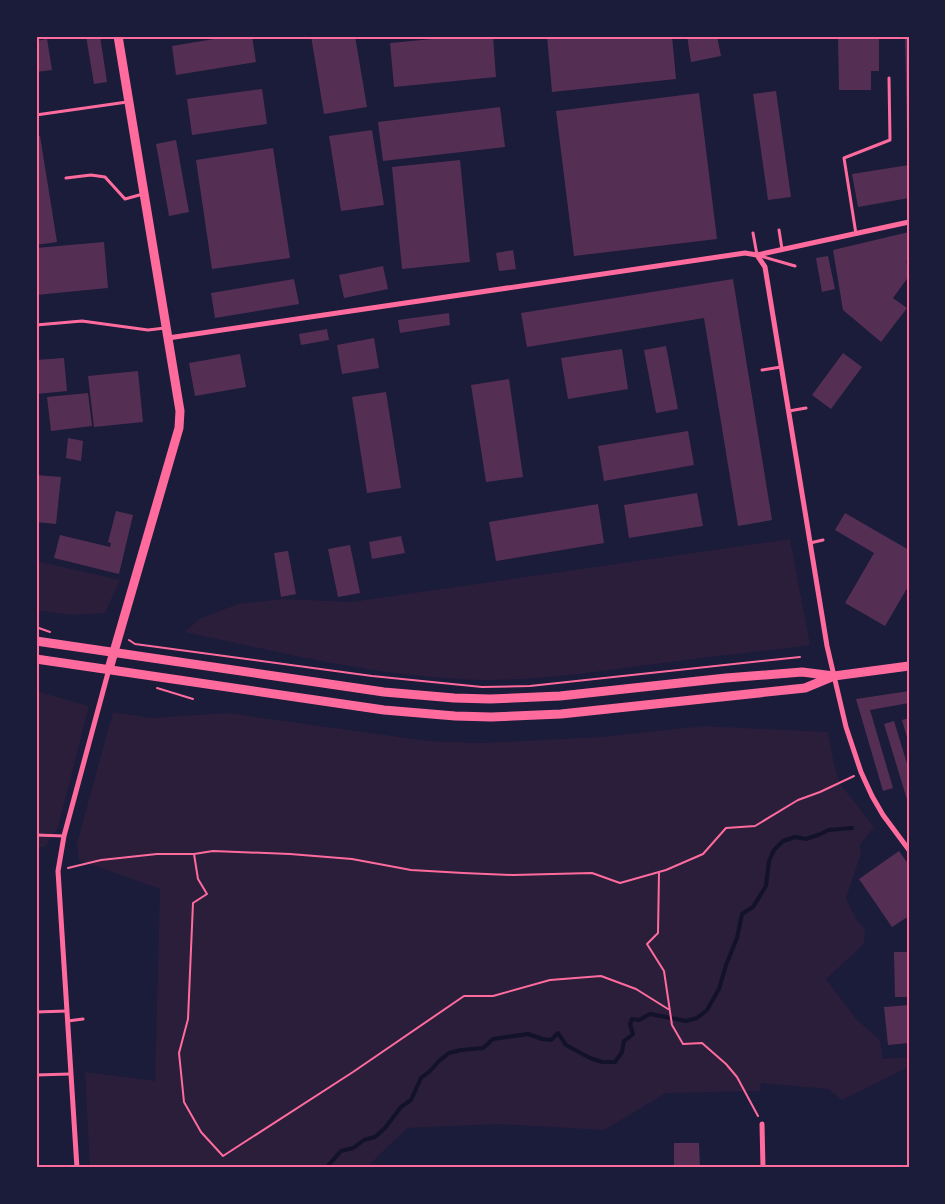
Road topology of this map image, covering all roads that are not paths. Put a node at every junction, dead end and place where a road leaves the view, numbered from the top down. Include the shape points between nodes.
1 (118, 36) edge
2 (890, 78) dead end
3 (129, 101) junction
4 (36, 116) edge
5 (66, 178) dead end
6 (144, 194) junction
7 (909, 222) edge
8 (779, 230) dead end
9 (753, 233) dead end
10 (856, 234) junction
11 (782, 250) junction
12 (757, 255) junction
13 (795, 266) dead end
14 (36, 326) edge
15 (166, 328) junction
16 (168, 338) junction
17 (781, 367) junction
18 (762, 370) dead end
19 (806, 408) dead end
20 (789, 411) junction
21 (823, 540) dead end
22 (810, 543) junction
23 (36, 641) edge
24 (114, 652) junction
25 (36, 659) edge
26 (909, 666) edge
27 (109, 669) junction
28 (834, 676) junction
29 (36, 835) edge
30 (64, 836) junction
31 (909, 850) edge
32 (67, 1011) junction
33 (36, 1012) edge
34 (83, 1019) dead end
35 (68, 1021) junction
36 (71, 1074) junction
37 (36, 1075) edge
38 (762, 1124) road end
39 (77, 1168) edge
40 (763, 1168) edge

1 - 3 street
2 - 10 lane via 890,140 844,158
3 - 4 lane
3 - 6 street
5 - 6 lane via 105,177 125,199
6 - 15 street
7 - 10 street
8 - 11 lane
9 - 12 lane
10 - 11 street
11 - 12 street
12 - 13 lane
12 - 16 street via 735,254
12 - 17 street via 765,267
14 - 15 lane via 82,321 148,330
15 - 16 street
16 - 24 street via 180,411 178,428
17 - 18 lane
17 - 20 street
19 - 20 lane
20 - 22 street
21 - 22 lane
22 - 28 street
23 - 24 street
24 - 27 street
24 - 28 street via 384,692 454,698 560,696 802,672
25 - 27 street
26 - 28 street
27 - 28 street via 384,710 491,717 570,714 805,688
27 - 30 street
28 - 31 street via 846,727 862,772 883,814
29 - 30 lane
30 - 32 street via 58,871
32 - 33 lane
32 - 35 street
34 - 35 lane
35 - 36 street
36 - 37 lane
36 - 39 street
38 - 40 street

